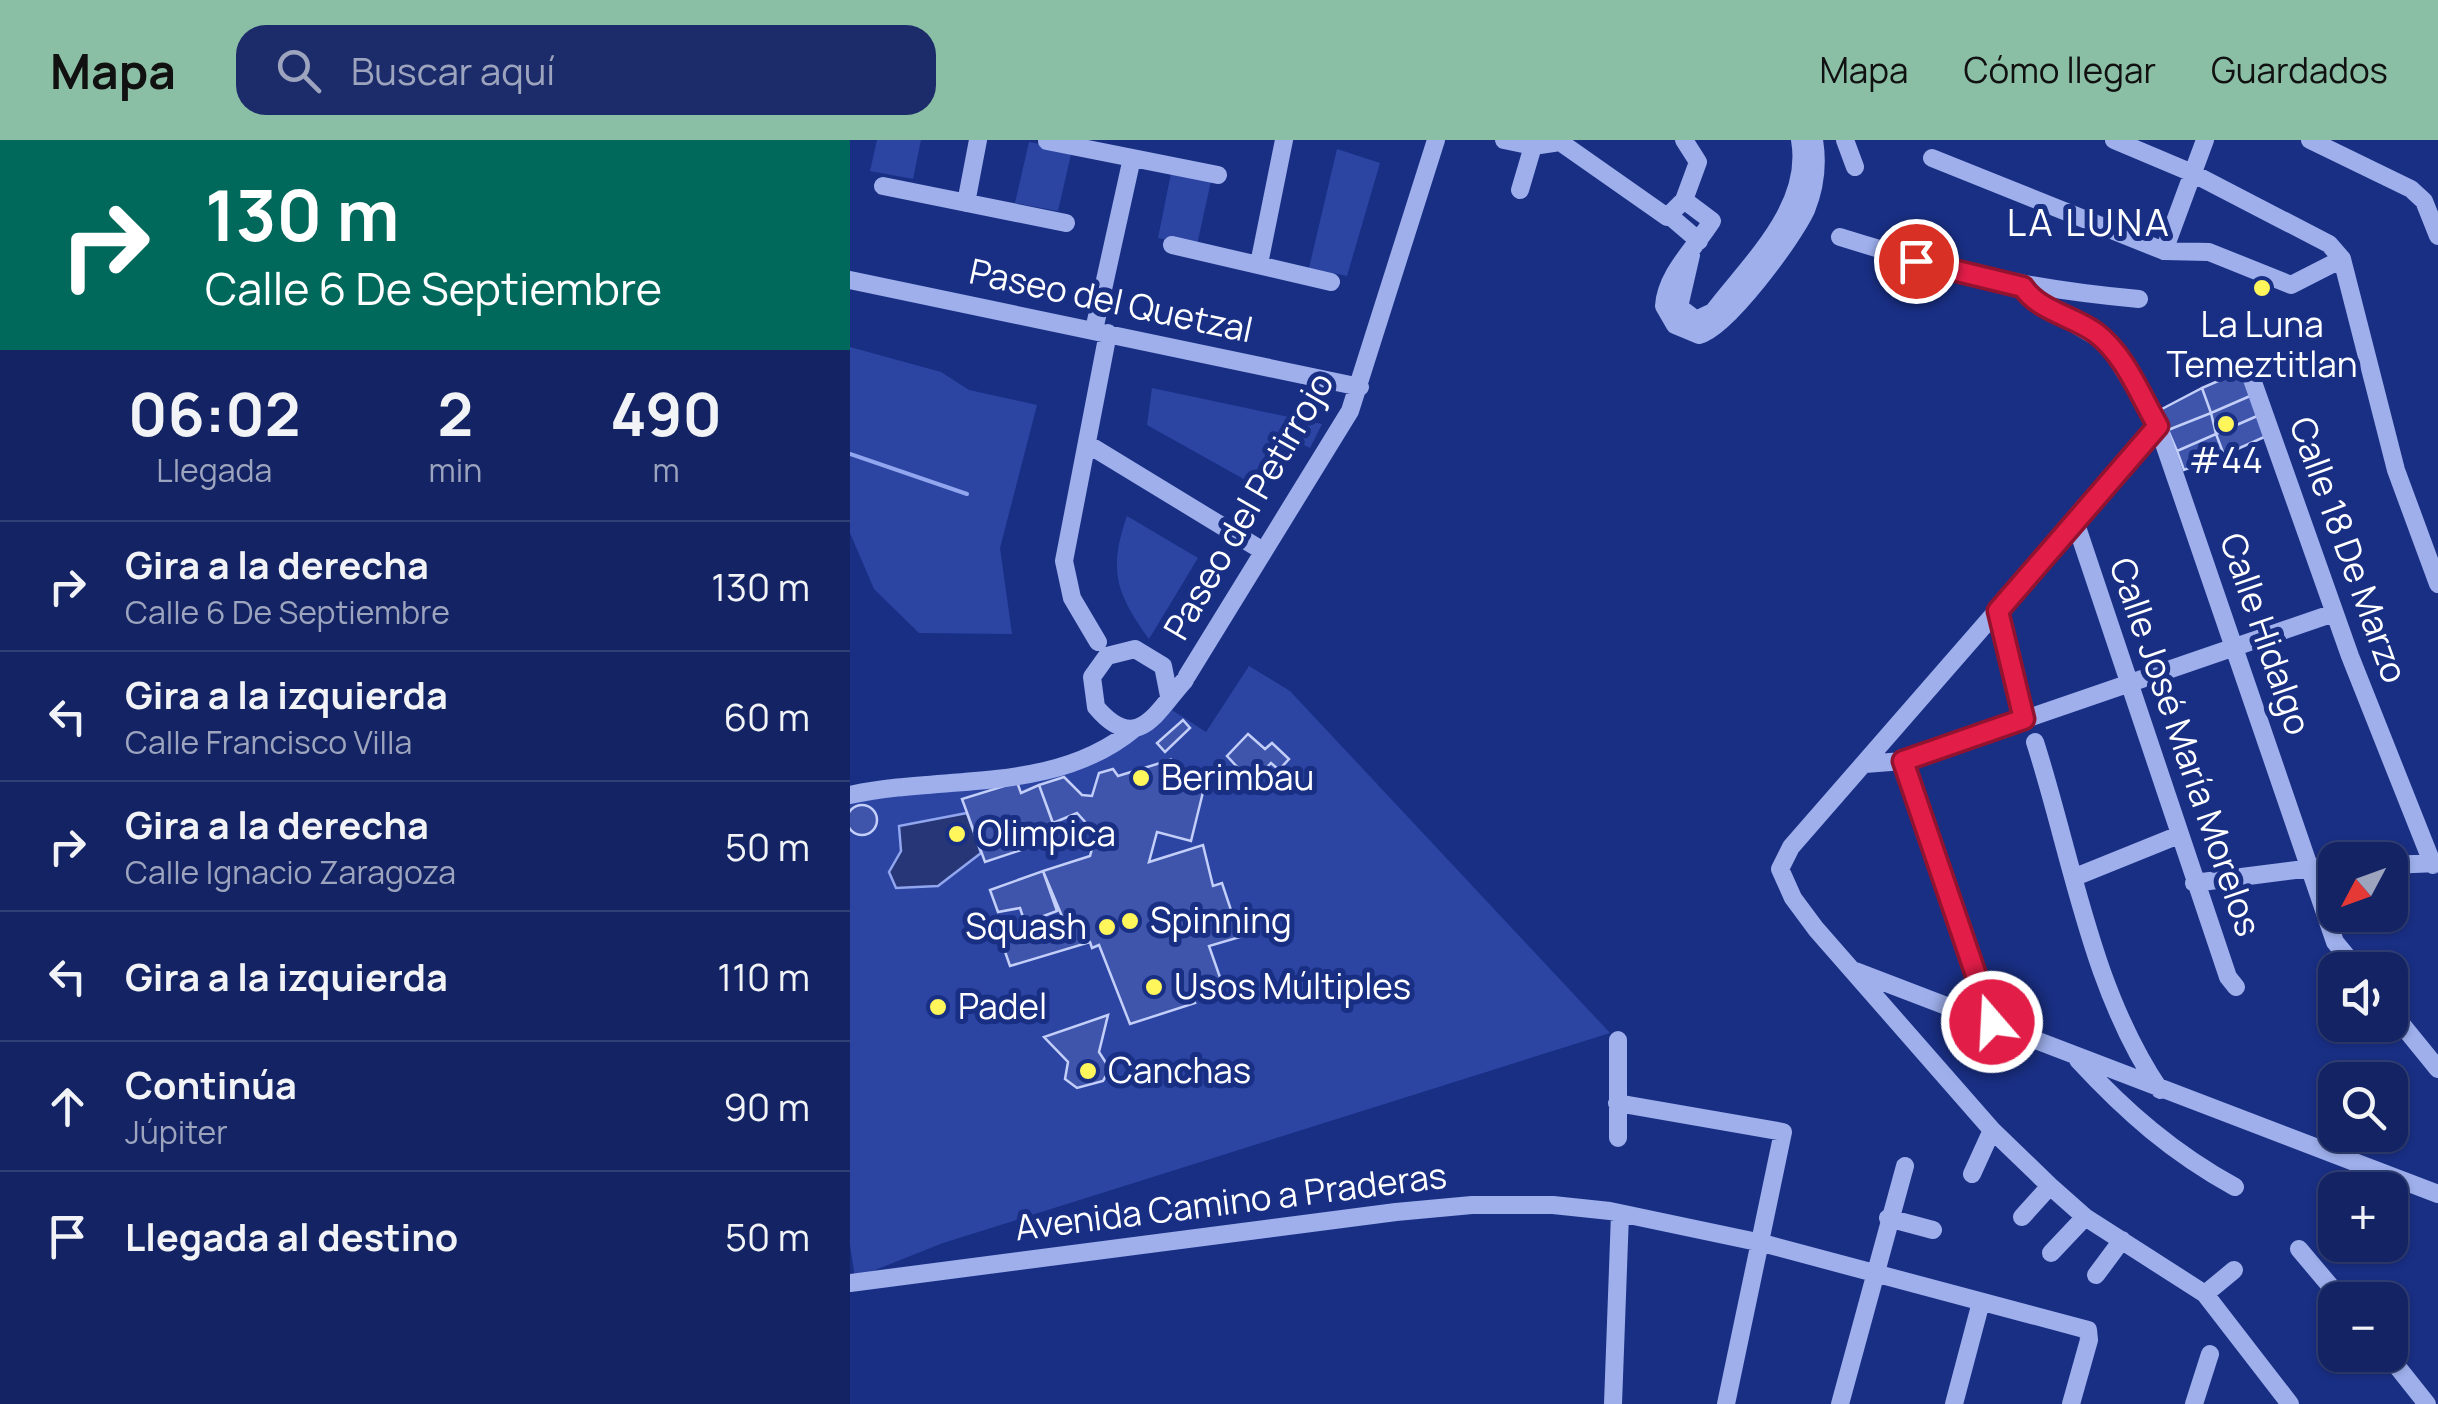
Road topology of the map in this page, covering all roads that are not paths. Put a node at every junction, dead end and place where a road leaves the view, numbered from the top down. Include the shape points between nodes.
1 (978, 140) edge
2 (1284, 140) edge
3 (1436, 140) edge
4 (1504, 140) edge
5 (1684, 140) edge
6 (1800, 140) edge
7 (1814, 140) edge
8 (1845, 140) edge
9 (2114, 140) edge
10 (2205, 140) edge
11 (2310, 140) edge
12 (1047, 141) edge
13 (1560, 141) edge
14 (1533, 146) junction
15 (1132, 158) junction
16 (1932, 158) dead end
17 (1855, 167) dead end
18 (2190, 172) junction
19 (1218, 174) dead end
20 (883, 186) dead end
21 (1520, 190) dead end
22 (1684, 200) junction
23 (966, 203) junction
24 (1666, 216) junction
25 (1066, 223) dead end
26 (2438, 236) edge
27 (1840, 237) dead end
28 (1172, 245) dead end
29 (1695, 248) junction
30 (2164, 251) junction
31 (2342, 259) junction
32 (1259, 264) junction
33 (850, 280) edge
34 (1330, 282) dead end
35 (2023, 287) junction
36 (2139, 299) dead end
37 (1101, 332) junction
38 (2248, 368) dead end
39 (1360, 387) junction
40 (2158, 426) junction
41 (1089, 444) junction
42 (2076, 524) junction
43 (1263, 552) junction
44 (2438, 584) edge
45 (1998, 611) junction
46 (2334, 613) junction
47 (2235, 647) junction
48 (1102, 649) junction
49 (2128, 682) junction
50 (1169, 696) junction
51 (2024, 719) junction
52 (1135, 728) junction
53 (2035, 742) dead end
54 (1903, 761) junction
55 (1865, 764) junction
56 (850, 794) edge
57 (2179, 835) junction
58 (2311, 864) junction
59 (2318, 864) edge
60 (2435, 864) edge
61 (2408, 865) edge
62 (2075, 877) junction
63 (2194, 882) junction
64 (2343, 952) edge
65 (1850, 969) junction
66 (2236, 987) dead end
67 (1992, 1022) junction
68 (2408, 1032) edge
69 (1618, 1040) dead end
70 (2074, 1056) junction
71 (2438, 1069) edge
72 (2160, 1091) junction
73 (1618, 1103) junction
74 (1992, 1130) junction
75 (1618, 1138) dead end
76 (1905, 1166) dead end
77 (1972, 1174) dead end
78 (2050, 1186) junction
79 (2235, 1187) dead end
80 (2438, 1194) edge
81 (1620, 1214) junction
82 (2085, 1216) junction
83 (2022, 1217) dead end
84 (1888, 1218) junction
85 (1933, 1230) dead end
86 (2122, 1240) junction
87 (1762, 1243) junction
88 (2299, 1249) dead end
89 (2050, 1253) dead end
90 (2234, 1270) dead end
91 (1875, 1274) junction
92 (2096, 1275) dead end
93 (2327, 1282) edge
94 (850, 1283) edge
95 (2205, 1294) junction
96 (1981, 1302) junction
97 (2210, 1354) dead end
98 (2402, 1372) edge
99 (1613, 1404) edge
100 (1726, 1404) edge
101 (1840, 1404) edge
102 (1954, 1404) edge
103 (2071, 1404) edge
104 (2194, 1404) edge
105 (2290, 1404) edge
106 (2427, 1404) edge

1 - 23 street
2 - 32 street
3 - 39 street, Paseo del Petirrojo
4 - 14 street
5 - 22 street via 1698,162
6 - 29 street via 1800,181 1791,206 1713,312 1696,320 1679,307
7 - 29 street via 1815,182 1805,212 1722,323 1699,335 1675,325 1664,306 1676,270
8 - 17 street
9 - 18 street
10 - 18 street
11 - 26 street via 2411,189
12 - 15 street
13 - 14 street
13 - 24 street
14 - 21 street
15 - 19 street
15 - 37 street
16 - 30 street
18 - 30 street
18 - 31 street via 2329,244
20 - 23 street
22 - 24 street
22 - 29 street via 1712,221
23 - 25 street
24 - 29 street
27 - 35 street
28 - 32 street
30 - 31 street via 2209,252 2291,285
31 - 44 street via 2396,470
32 - 34 street
33 - 37 street, Paseo del Quetzal
35 - 36 street
35 - 40 street, Calle Hidalgo via 2107,343
37 - 39 street, Paseo del Quetzal
37 - 41 street
38 - 46 street, Calle 18 De Marzo
39 - 43 street, Paseo del Petirrojo via 1333,443
40 - 42 street
40 - 47 street, Calle Hidalgo
41 - 43 street
41 - 48 street via 1065,580
42 - 45 street
42 - 49 street, Calle José María Morelos
43 - 50 street, Paseo del Petirrojo
45 - 51 street
45 - 55 street
46 - 47 street
46 - 60 street, Calle 18 De Marzo
47 - 49 street
47 - 58 street, Calle Hidalgo
48 - 50 street via 1149,654 1163,666
48 - 52 street via 1092,677 1096,708 1120,726
49 - 51 street
49 - 57 street, Calle José María Morelos
50 - 52 street via 1161,714
51 - 54 street
52 - 56 street via 1058,770
53 - 62 street
54 - 55 street
54 - 67 street
55 - 65 street via 1791,847 1780,869 1793,898
57 - 62 street
57 - 63 street, Calle José María Morelos
58 - 59 street
58 - 63 street
58 - 64 street, Calle Hidalgo
60 - 61 street
62 - 72 street via 2114,1004
63 - 66 street, Calle José María Morelos
65 - 67 street
65 - 74 street
67 - 70 street
68 - 71 street
69 - 73 street
70 - 72 street
70 - 79 street via 2127,1114 2186,1160
72 - 80 street
73 - 75 street
73 - 87 street via 1784,1132
74 - 77 street
74 - 78 street
76 - 84 street
78 - 82 street
78 - 83 street
81 - 87 street, Avenida Camino a Praderas
81 - 94 street, Avenida Camino a Praderas via 1472,1205
81 - 99 street
82 - 86 street
82 - 89 street
84 - 85 street
84 - 91 street
86 - 92 street
86 - 95 street
87 - 91 street, Avenida Camino a Praderas
87 - 100 street
88 - 93 street
90 - 95 street
91 - 96 street, Avenida Camino a Praderas
91 - 101 street
95 - 105 street
96 - 102 street
96 - 103 street, Avenida Camino a Praderas via 2088,1330
97 - 104 street
98 - 106 street

